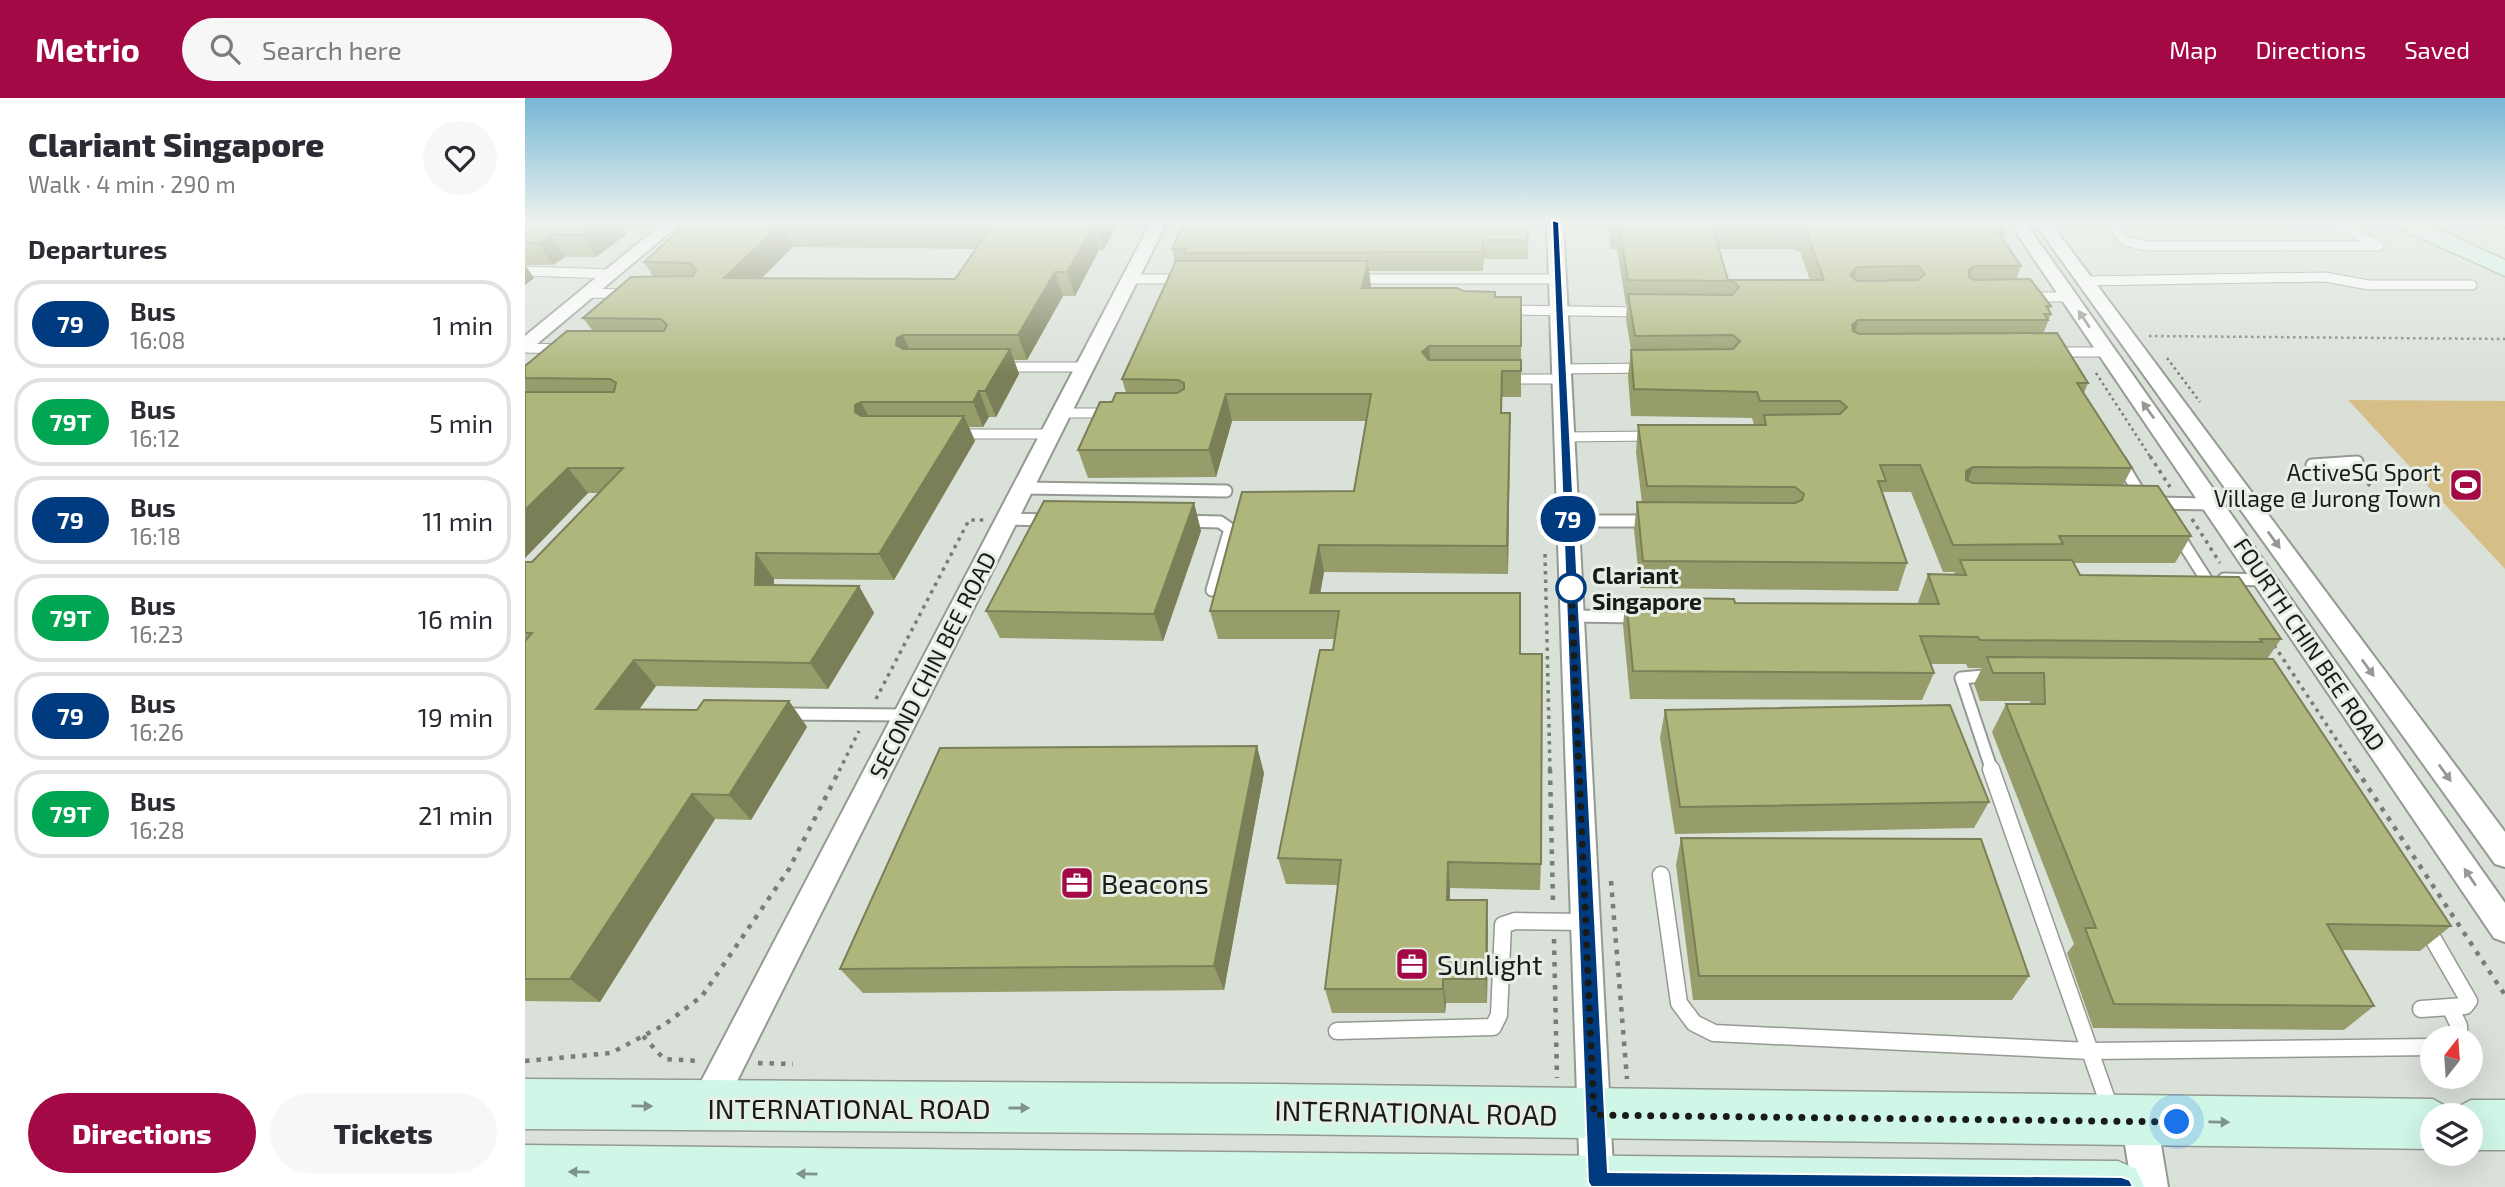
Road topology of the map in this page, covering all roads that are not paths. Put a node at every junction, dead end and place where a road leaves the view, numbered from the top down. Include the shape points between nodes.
1 (577, 273) edge
2 (1133, 273) edge
3 (1557, 273) edge
4 (2063, 273) edge
5 (2069, 273) edge
6 (611, 274) joint
7 (1130, 279) junction
8 (1199, 279) edge
9 (1337, 279) edge
10 (1557, 279) junction
11 (2472, 285) dead end
12 (2077, 289) junction
13 (588, 293) junction
14 (638, 293) edge
15 (2019, 298) edge
16 (1491, 310) edge
17 (1559, 311) junction
18 (1651, 312) edge
19 (525, 347) edge
20 (573, 349) edge
21 (2041, 352) edge
22 (2106, 352) junction
23 (993, 367) edge
24 (1084, 367) junction
25 (1660, 368) edge
26 (1562, 374) junction
27 (1500, 379) edge
28 (1061, 413) junction
29 (1128, 413) edge
30 (942, 434) edge
31 (1050, 434) junction
32 (1660, 436) edge
33 (1564, 437) junction
34 (2112, 448) edge
35 (2357, 462) dead end
36 (2312, 465) dead end
37 (1023, 488) junction
38 (1226, 491) dead end
39 (2133, 503) edge
40 (2145, 503) junction
41 (2214, 504) junction
42 (1007, 519) junction
43 (1061, 520) edge
44 (1171, 521) edge
45 (1568, 521) junction
46 (1666, 522) edge
47 (2173, 528) edge
48 (2192, 579) edge
49 (2206, 579) junction
50 (2266, 580) junction
51 (1212, 590) dead end
52 (1572, 616) junction
53 (1658, 617) edge
54 (2008, 675) edge
55 (773, 714) edge
56 (907, 715) junction
57 (2505, 855) edge
58 (1661, 875) dead end
59 (2416, 909) edge
60 (1586, 922) junction
61 (2505, 928) edge
62 (2450, 1007) junction
63 (2421, 1009) dead end
64 (2459, 1026) edge
65 (1337, 1031) dead end
66 (2420, 1047) edge
67 (2090, 1051) junction
68 (525, 1104) edge
69 (706, 1107) junction
70 (1594, 1115) junction
71 (2133, 1121) junction
72 (2420, 1124) edge
73 (2483, 1125) edge
74 (2505, 1125) edge
75 (525, 1171) edge
76 (872, 1181) edge
77 (1598, 1182) junction
78 (2118, 1187) edge
79 (2150, 1187) edge

1 - 6 lane
2 - 7 street, SECOND CHIN BEE ROAD
3 - 10 street
4 - 12 street, FOURTH CHIN BEE ROAD
5 - 12 street, FOURTH CHIN BEE ROAD
6 - 13 street
7 - 8 lane
7 - 24 street, SECOND CHIN BEE ROAD
9 - 10 lane
10 - 17 street
11 - 12 lane via 2369,285 2325,277
12 - 15 lane
22 -> 12 street, FOURTH CHIN BEE ROAD
12 -> 57 street, FOURTH CHIN BEE ROAD
13 - 14 lane
13 - 19 street
16 - 17 lane
17 - 18 lane
17 - 26 street
19 - 20 lane
21 - 22 lane
41 -> 22 street, FOURTH CHIN BEE ROAD
23 - 24 lane
24 - 28 street, SECOND CHIN BEE ROAD
25 - 26 lane
26 - 27 lane
26 - 33 street
28 - 29 lane
28 - 31 street, SECOND CHIN BEE ROAD
30 - 31 lane
31 - 37 street, SECOND CHIN BEE ROAD
32 - 33 lane
33 - 45 street
34 - 40 lane
35 - 36 lane
37 - 38 lane
37 - 42 street, SECOND CHIN BEE ROAD
39 - 40 lane
40 - 41 lane
41 - 50 street, FOURTH CHIN BEE ROAD
42 - 43 lane
42 - 56 street, SECOND CHIN BEE ROAD
44 - 51 lane via 1220,523 1230,529
45 - 46 lane
45 - 52 street
47 - 49 lane
48 - 49 lane
49 - 50 lane
61 -> 50 street, FOURTH CHIN BEE ROAD
52 - 53 lane
52 - 60 street
54 - 67 lane via 1968,675 1961,682
55 - 56 lane
56 - 69 street, SECOND CHIN BEE ROAD
58 - 67 lane via 1679,1003 1694,1023 1714,1033
59 - 62 lane via 2468,996 2465,1006
60 - 65 lane via 1514,921 1503,925 1499,1014 1493,1027
60 - 70 street
62 - 63 lane
62 - 64 lane
66 - 67 lane
67 - 71 lane
68 -> 69 main road, INTERNATIONAL ROAD
69 -> 70 main road, INTERNATIONAL ROAD
70 - 71 main road, INTERNATIONAL ROAD
70 - 77 street
71 -> 72 main road, INTERNATIONAL ROAD
71 - 79 street via 2143,1145
73 - 74 main road
76 -> 75 main road
76 - 77 main road
77 - 78 main road

